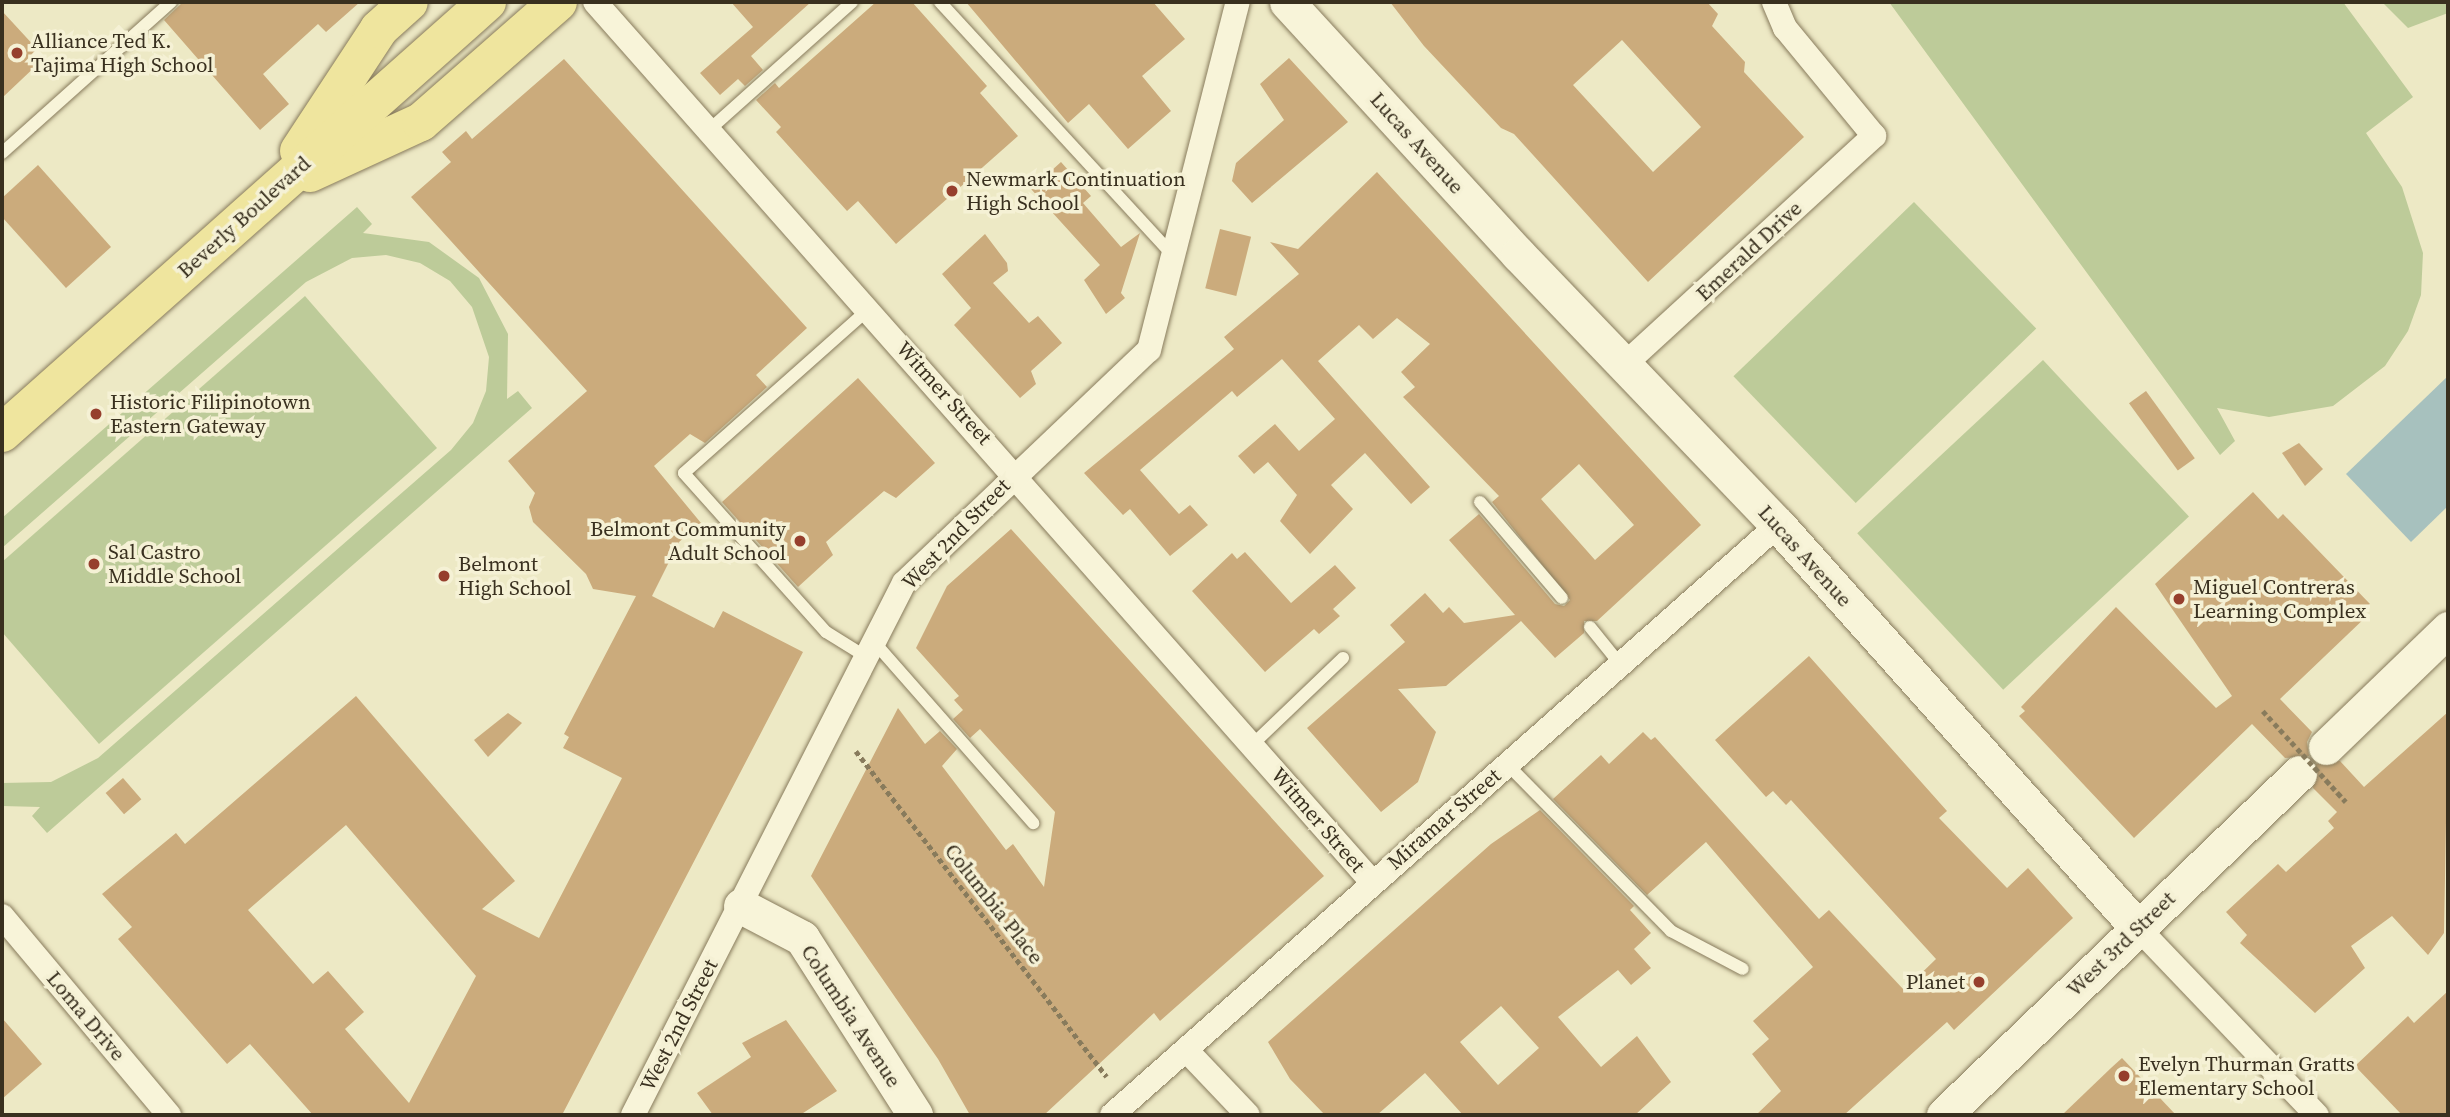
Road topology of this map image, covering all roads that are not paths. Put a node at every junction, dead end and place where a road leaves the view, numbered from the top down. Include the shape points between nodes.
1 (171, 2) edge
2 (409, 2) edge
3 (487, 2) edge
4 (558, 2) edge
5 (595, 2) edge
6 (852, 2) edge
7 (940, 2) edge
8 (1238, 2) edge
9 (1287, 2) edge
10 (1774, 2) edge
11 (709, 130) junction
12 (2, 153) edge
13 (273, 191) junction
14 (1175, 257) junction
15 (869, 309) junction
16 (1625, 364) junction
17 (2, 433) edge
18 (1015, 472) junction
19 (1480, 502) dead end
20 (1778, 525) junction
21 (1562, 597) dead end
22 (1590, 627) dead end
23 (2448, 629) edge
24 (871, 651) junction
25 (1343, 658) dead end
26 (1620, 664) junction
27 (1252, 745) junction
28 (2326, 747) dead end
29 (1507, 764) junction
30 (2299, 773) dead end
31 (1033, 823) dead end
32 (1373, 883) junction
33 (741, 906) junction
34 (2, 916) edge
35 (2138, 928) junction
36 (1743, 969) dead end
37 (1187, 1051) junction
38 (169, 1115) edge
39 (633, 1115) edge
40 (915, 1115) edge
41 (1112, 1115) edge
42 (1248, 1115) edge
43 (1944, 1115) edge
44 (2318, 1115) edge

1 - 12 lane
2 - 13 main road via 379,29
3 - 13 main road, Beverly Boulevard
4 - 13 main road via 421,122
5 - 11 street, Witmer Street
6 - 11 lane
7 - 14 lane
8 - 14 street, West 2nd Street
9 - 16 street, Lucas Avenue
10 - 16 street, Emerald Drive via 1786,28 1874,136
11 - 15 street, Witmer Street
13 - 17 main road, Beverly Boulevard
14 - 18 street, West 2nd Street via 1149,350
15 - 18 street, Witmer Street
15 - 24 lane via 684,473 825,632
16 - 20 street, Lucas Avenue
18 - 24 street, West 2nd Street via 904,583
18 - 27 street, Witmer Street
19 - 21 lane
20 - 26 street, Miramar Street
20 - 35 street, Lucas Avenue
22 - 26 lane
23 - 28 street
24 - 31 lane
24 - 33 street, West 2nd Street
25 - 27 lane
26 - 29 street, Miramar Street
27 - 32 street, Witmer Street
29 - 32 street, Miramar Street
29 - 36 lane via 1671,931
30 - 35 street, West 3rd Street
32 - 37 street, Miramar Street
33 - 39 street, West 2nd Street
33 - 40 street, Columbia Avenue via 802,938
34 - 38 street, Loma Drive
35 - 43 street, West 3rd Street
35 - 44 street, Lucas Avenue
37 - 41 street, Miramar Street
37 - 42 street

